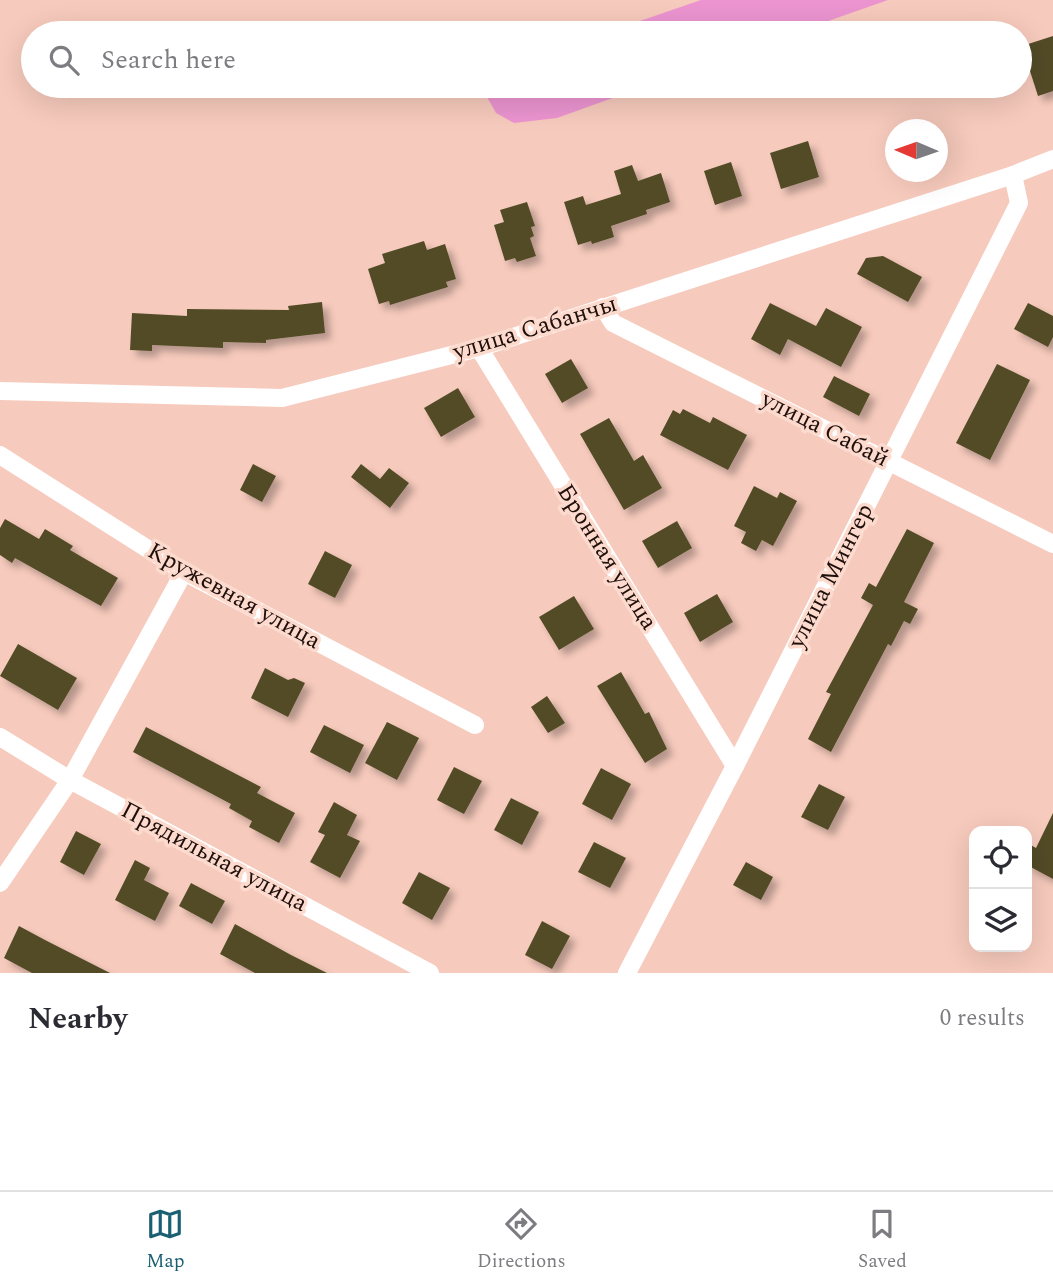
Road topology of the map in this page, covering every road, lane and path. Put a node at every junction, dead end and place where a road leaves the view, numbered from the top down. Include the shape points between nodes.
1 (1053, 159) edge
2 (1013, 175) junction
3 (603, 307) junction
4 (479, 348) junction
5 (0, 391) edge
6 (0, 454) edge
7 (890, 462) junction
8 (1053, 544) edge
9 (184, 572) junction
10 (475, 725) dead end
11 (0, 737) edge
12 (735, 766) junction
13 (70, 780) junction
14 (0, 883) edge
15 (430, 973) edge
16 (627, 973) edge

1 - 2 street, улица Сабанчы
2 - 3 street, улица Сабанчы
2 - 7 street, улица Мингер via 1019,203
3 - 4 street, улица Сабанчы
3 - 7 street, улица Сабай via 613,323
4 - 5 street, улица Сабанчы via 282,398
4 - 12 street, Бронная улица
6 - 9 street, Кружевная улица
7 - 8 street, улица Сабай
7 - 12 street, улица Мингер
9 - 10 street, Кружевная улица
9 - 13 street
11 - 13 street, Прядильная улица
12 - 16 street, улица Мингер
13 - 14 street
13 - 15 street, Прядильная улица

